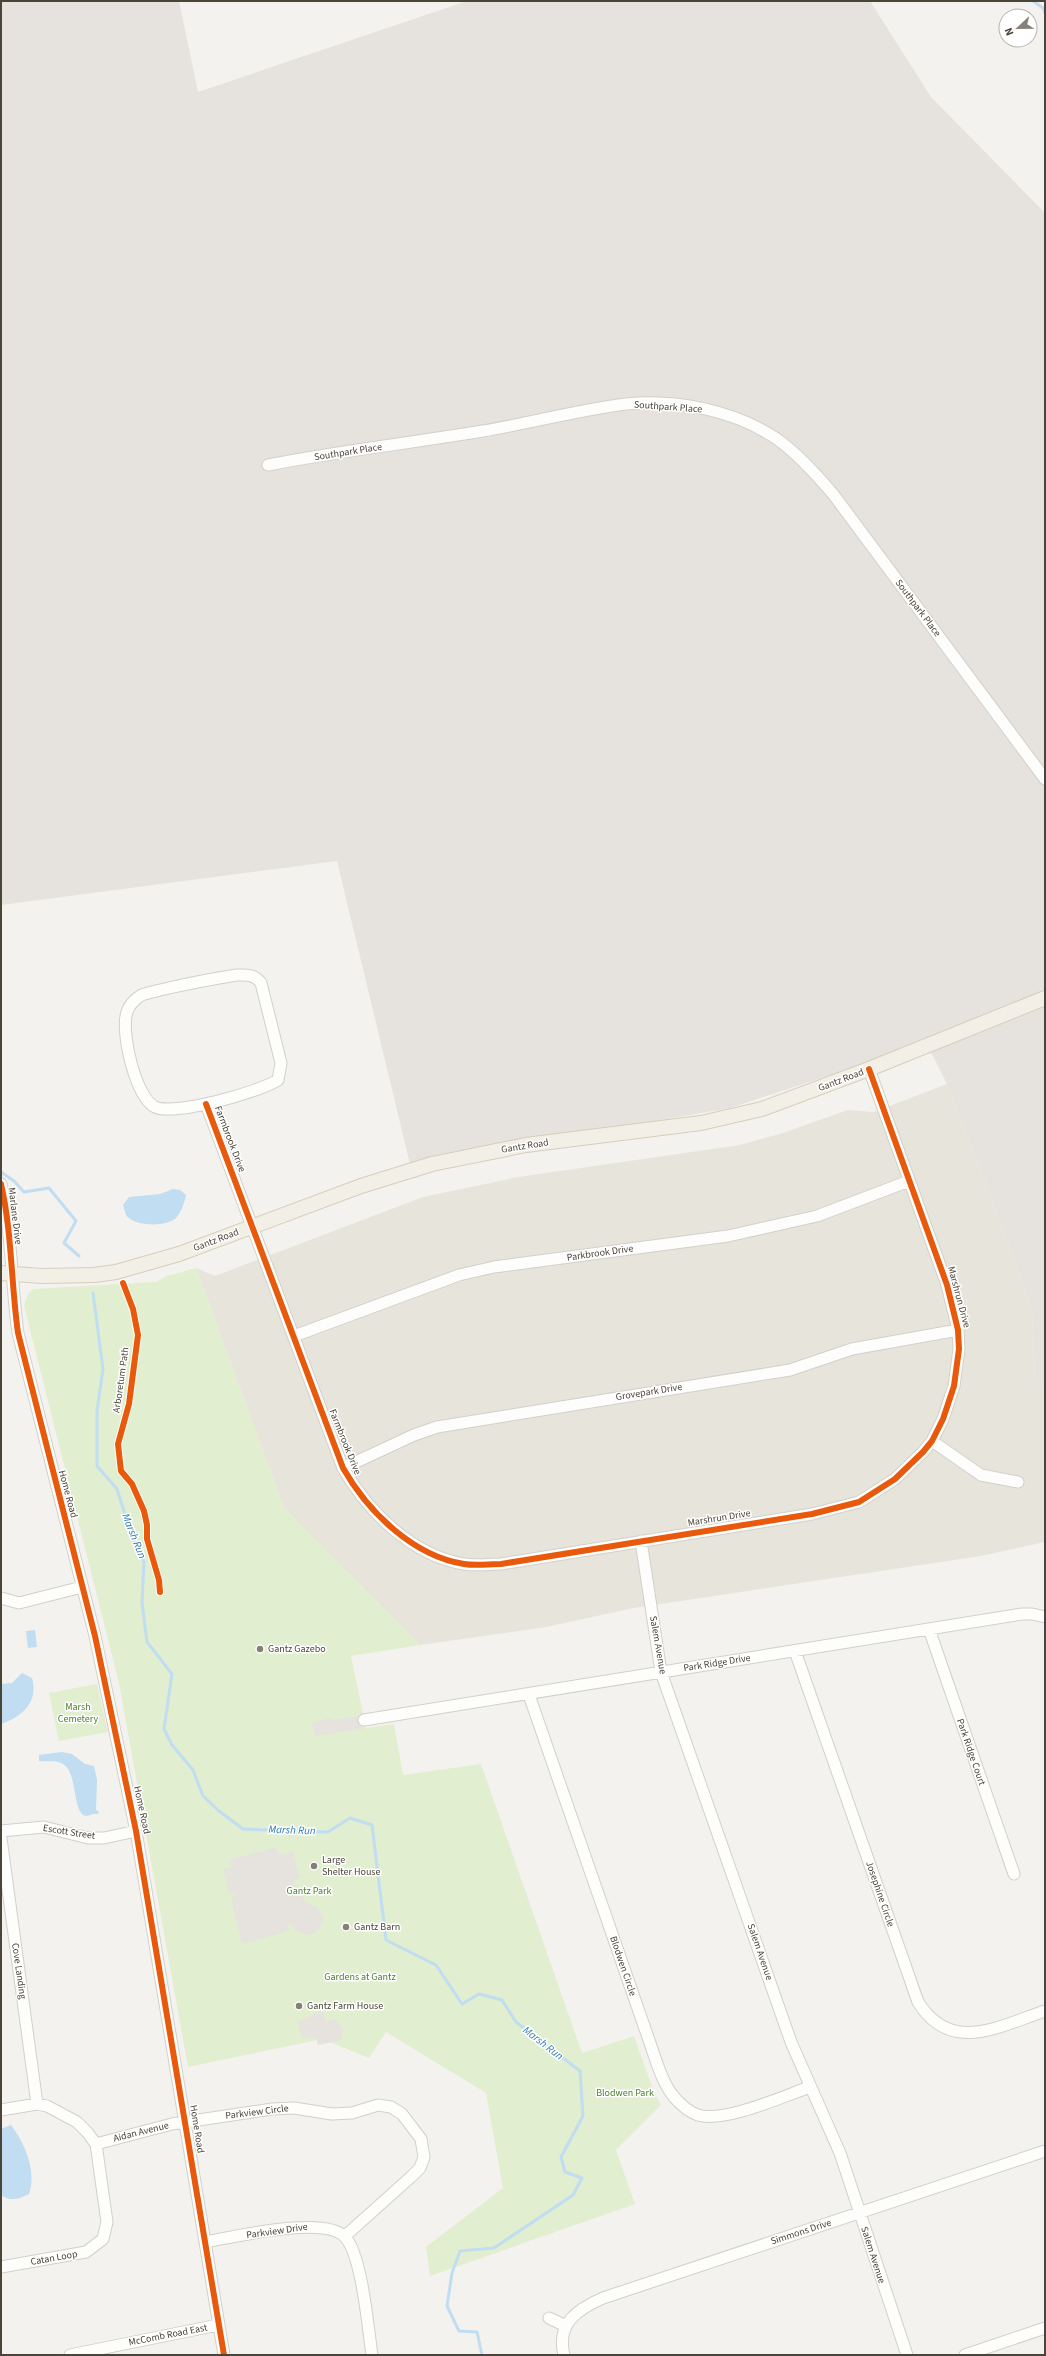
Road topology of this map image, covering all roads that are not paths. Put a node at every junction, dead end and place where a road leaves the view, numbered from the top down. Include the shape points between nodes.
1 (268, 465) dead end
2 (1045, 779) edge
3 (1045, 998) edge
4 (869, 1070) junction
5 (206, 1104) junction
6 (909, 1180) junction
7 (1, 1184) edge
8 (252, 1226) junction
9 (6, 1274) edge
10 (958, 1330) junction
11 (294, 1336) junction
12 (932, 1442) junction
13 (343, 1468) junction
14 (1018, 1482) dead end
15 (669, 1536) joint
16 (641, 1541) junction
17 (82, 1587) junction
18 (1, 1598) edge
19 (1045, 1618) edge
20 (929, 1629) junction
21 (794, 1651) junction
22 (661, 1672) junction
23 (529, 1695) junction
24 (364, 1720) dead end
25 (1, 1831) edge
26 (136, 1831) junction
27 (1, 1838) edge
28 (1014, 1874) dead end
29 (1045, 2011) edge
30 (810, 2087) junction
31 (37, 2104) junction
32 (1, 2110) edge
33 (186, 2122) junction
34 (96, 2144) junction
35 (1045, 2151) edge
36 (859, 2212) junction
37 (345, 2236) junction
38 (205, 2242) junction
39 (1, 2267) edge
40 (549, 2318) dead end
41 (218, 2325) junction
42 (566, 2326) junction
43 (1045, 2328) edge
44 (70, 2355) edge
45 (224, 2355) edge
46 (372, 2355) edge
47 (564, 2355) edge
48 (907, 2355) edge
49 (965, 2355) edge

1 - 2 street, Southpark Place via 513,426 625,404 681,405 709,409 746,422 776,439 804,462 833,494
3 - 4 main road, Gantz Road
4 - 6 street, Marshrun Drive
4 - 8 main road, Gantz Road via 783,1102 701,1123 526,1145 432,1164 361,1186
5 - 5 street via 166,1109 155,1107 145,1098 129,1059 125,1020 132,1002 141,995 188,983 237,975 256,977 261,983 281,1063 278,1080 271,1085
5 - 8 street, Farmbrook Drive
6 - 10 street, Marshrun Drive via 947,1285
6 - 11 street, Parkbrook Drive via 817,1216 728,1236 494,1267 460,1275
7 - 9 street, Marlane Drive via 6,1212
8 - 9 main road, Gantz Road via 179,1254 116,1272 73,1276
8 - 11 street, Farmbrook Drive
9 - 17 street, Home Road via 28,1376
10 - 12 street, Marshrun Drive via 959,1350 954,1386
10 - 13 street, Grovepark Drive via 852,1349 790,1370 437,1427
11 - 13 street, Farmbrook Drive
12 - 14 street via 981,1475
12 - 15 street, Marshrun Drive via 895,1479 858,1502 812,1514
13 - 16 street, Farmbrook Drive via 354,1486 394,1530 430,1554 465,1564 501,1564
15 - 16 street, Farmbrook Drive
16 - 22 street, Salem Avenue
17 - 18 street via 18,1603
17 - 26 street, Home Road
19 - 20 street, Park Ridge Drive via 1022,1614
20 - 21 street, Park Ridge Drive
20 - 28 street, Park Ridge Court
21 - 22 street, Park Ridge Drive
21 - 29 street, Josephine Circle via 918,2002 925,2013 944,2028 968,2034
22 - 23 street, Park Ridge Drive
22 - 30 street, Salem Avenue via 791,2042
23 - 24 street, Park Ridge Drive
23 - 30 street, Blodwen Circle via 651,2046 664,2082 673,2096 680,2104 698,2115 716,2116
25 - 26 street, Escott Street via 44,1827 88,1838 104,1838
26 - 33 street, Home Road
27 - 31 street, Cove Landing
30 - 36 street, Salem Avenue via 832,2131
31 - 32 street
31 - 34 street via 47,2106 77,2122
33 - 34 street, Aidan Avenue
33 - 37 street, Parkview Circle via 294,2108 332,2114 352,2113 378,2105 391,2107 402,2114 422,2139 424,2157 420,2168
33 - 38 street, Home Road
34 - 39 street, Catan Loop via 107,2222 103,2239 86,2252
35 - 36 street, Simmons Drive
36 - 42 street, Simmons Drive via 603,2298 577,2311
36 - 48 street, Salem Avenue
37 - 38 street, Parkview Drive via 326,2227 306,2226
37 - 46 street via 355,2258
38 - 41 street, Home Road
40 - 42 street
41 - 44 street, McComb Road East
41 - 45 street, Home Road
42 - 47 street via 562,2341
43 - 49 street

